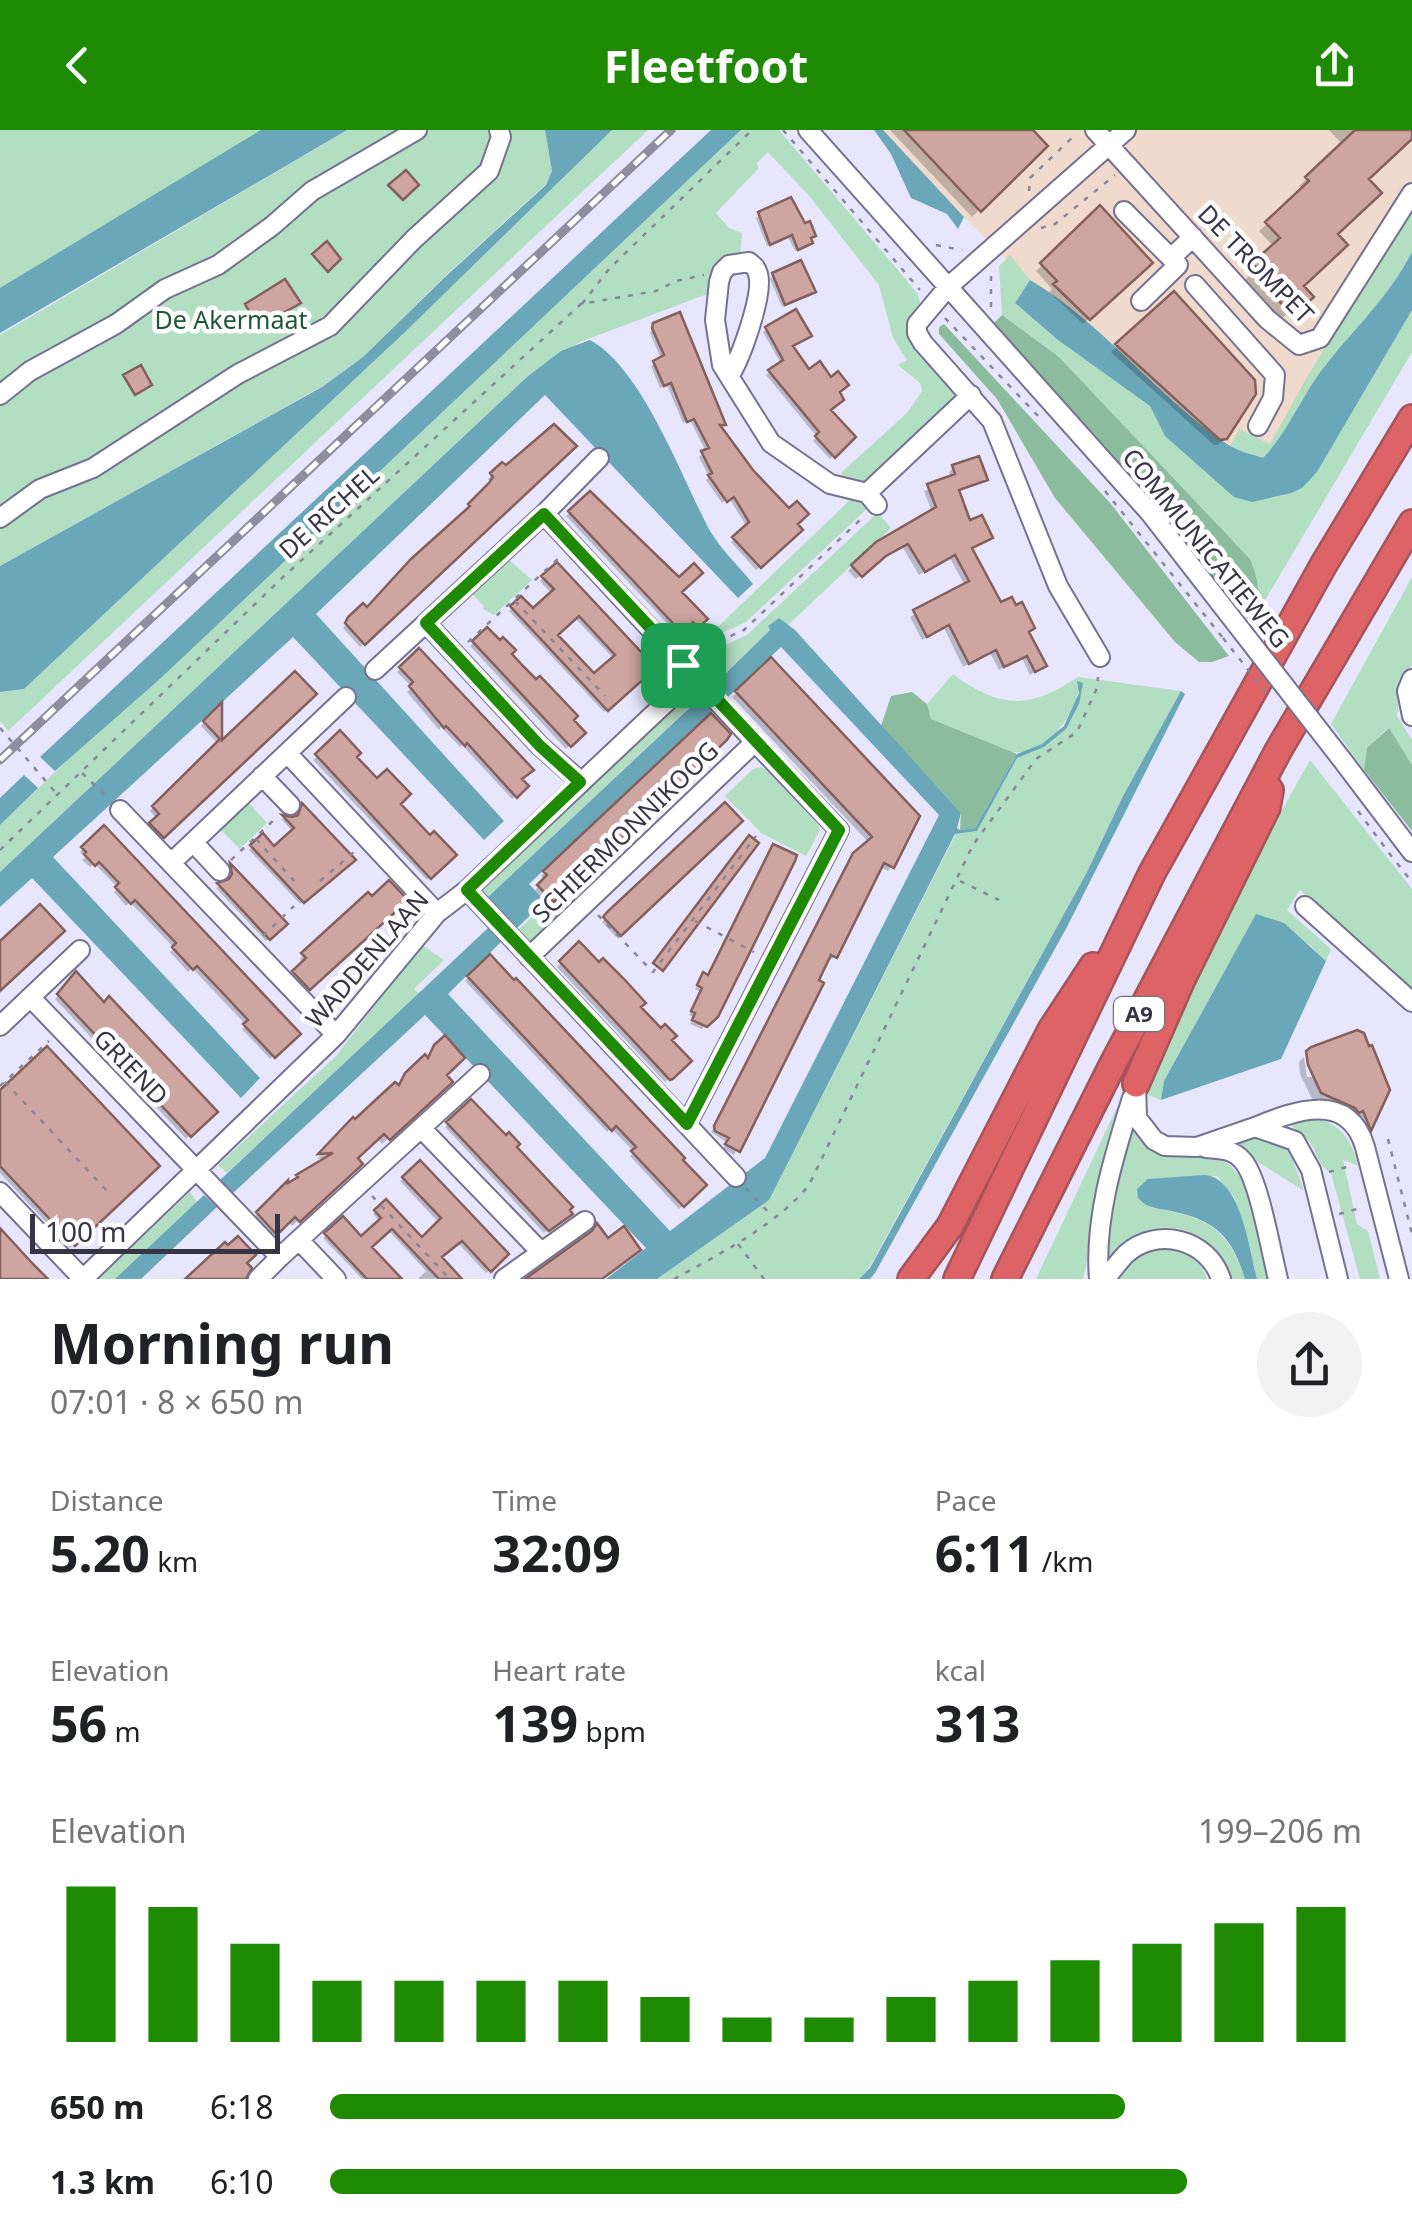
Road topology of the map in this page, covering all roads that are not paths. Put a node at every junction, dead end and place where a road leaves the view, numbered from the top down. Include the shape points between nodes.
1 (417, 130) edge
2 (499, 130) edge
3 (808, 130) edge
4 (1095, 130) edge
5 (1126, 130) edge
6 (1110, 146) junction
7 (1412, 194) edge
8 (1124, 212) dead end
9 (1194, 237) junction
10 (1171, 258) junction
11 (1195, 285) dead end
12 (948, 287) junction
13 (1140, 301) dead end
14 (1280, 329) junction
15 (1261, 356) junction
16 (730, 375) junction
17 (970, 395) junction
18 (0, 396) edge
19 (1412, 418) edge
20 (1258, 426) dead end
21 (600, 458) dead end
22 (544, 514) junction
23 (0, 518) edge
24 (1412, 523) edge
25 (426, 623) junction
26 (1100, 657) road end
27 (375, 670) dead end
28 (688, 671) junction
29 (1412, 679) edge
30 (346, 697) dead end
31 (1412, 716) edge
32 (755, 742) junction
33 (1278, 751) junction
34 (287, 753) junction
35 (262, 776) junction
36 (580, 782) junction
37 (290, 805) road end
38 (120, 810) road end
39 (194, 842) junction
40 (1412, 852) edge
41 (171, 863) junction
42 (220, 871) road end
43 (1152, 873) junction
44 (467, 890) junction
45 (1305, 906) dead end
46 (437, 913) junction
47 (80, 950) dead end
48 (529, 957) junction
49 (31, 998) junction
50 (1412, 1002) edge
51 (0, 1026) edge
52 (336, 1035) junction
53 (480, 1074) dead end
54 (1136, 1084) junction
55 (687, 1124) junction
56 (1255, 1127) junction
57 (421, 1128) junction
58 (1198, 1147) junction
59 (196, 1170) junction
60 (736, 1176) road end
61 (0, 1192) edge
62 (585, 1221) dead end
63 (300, 1240) junction
64 (540, 1251) junction
65 (280, 1257) junction
66 (83, 1279) edge
67 (259, 1279) edge
68 (336, 1279) edge
69 (504, 1279) edge
70 (911, 1279) edge
71 (957, 1279) edge
72 (1006, 1279) edge
73 (1102, 1279) edge
74 (1221, 1279) edge
75 (1278, 1279) edge
76 (1338, 1279) edge
77 (1399, 1279) edge

1 - 18 street via 312,191 218,266 164,289
2 - 23 street via 489,171 330,326
3 - 12 street, COMMUNICATIEWEG
4 - 6 street, DE TROMPET
5 - 6 street
6 - 9 street, DE TROMPET
6 - 12 street
7 - 14 street, DE TROMPET via 1320,338 1299,346
8 - 10 street
9 - 10 street
9 - 14 street, DE TROMPET
10 - 13 street via 1178,265
11 - 15 street
12 - 17 street via 937,310 921,317 917,333
12 - 40 street, COMMUNICATIEWEG, bridge via 1150,512
14 - 15 street
15 - 20 street via 1275,375 1273,398
16 - 16 street via 760,279 748,262 722,272 718,282 715,320 722,366
16 - 17 street via 771,443 830,484 872,499
17 - 26 street via 992,421 1058,586
19 - 43 highway, A9
21 - 22 street
22 - 25 street
22 - 28 street, SCHIERMONNIKOOG
24 - 33 highway, A9
25 - 27 street
25 - 36 street
28 - 32 street, SCHIERMONNIKOOG
28 - 36 street, WADDENLAAN
29 - 31 street
30 - 34 street
32 - 48 street, SCHIERMONNIKOOG
32 - 55 street, SCHIERMONNIKOOG via 839,830
33 - 54 highway, A9 via 1267,807
33 - 72 highway, A9
34 - 35 street
34 - 46 street
35 - 37 street
35 - 39 street
36 - 44 street, WADDENLAAN
38 - 41 street
39 - 41 street
39 - 42 street
41 - 52 street
43 - 70 highway, A9 via 1051,1030 950,1226
43 - 71 highway, A9
44 - 46 street, WADDENLAAN
44 - 48 street, SCHIERMONNIKOOG
45 - 50 street
46 - 52 street, WADDENLAAN
47 - 49 street
48 - 55 street, SCHIERMONNIKOOG
49 - 51 street
49 - 59 street, GRIEND
52 - 59 street, WADDENLAAN
53 - 57 street
54 - 58 street via 1137,1118 1154,1140 1178,1149
54 - 73 street, A9 via 1107,1189 1097,1262
55 - 60 street, SCHIERMONNIKOOG
56 - 58 street
56 - 76 street via 1294,1141 1304,1152
56 - 77 street via 1298,1109 1339,1114 1358,1130
57 - 63 street
57 - 64 street
58 - 75 street via 1228,1150 1244,1162
59 - 65 street, GRIEND
59 - 66 street, WADDENLAAN
61 - 66 street
62 - 64 street
63 - 65 street
63 - 68 street
64 - 69 street
65 - 67 street
73 - 74 street, A9 via 1128,1252 1154,1238 1187,1242 1206,1255

